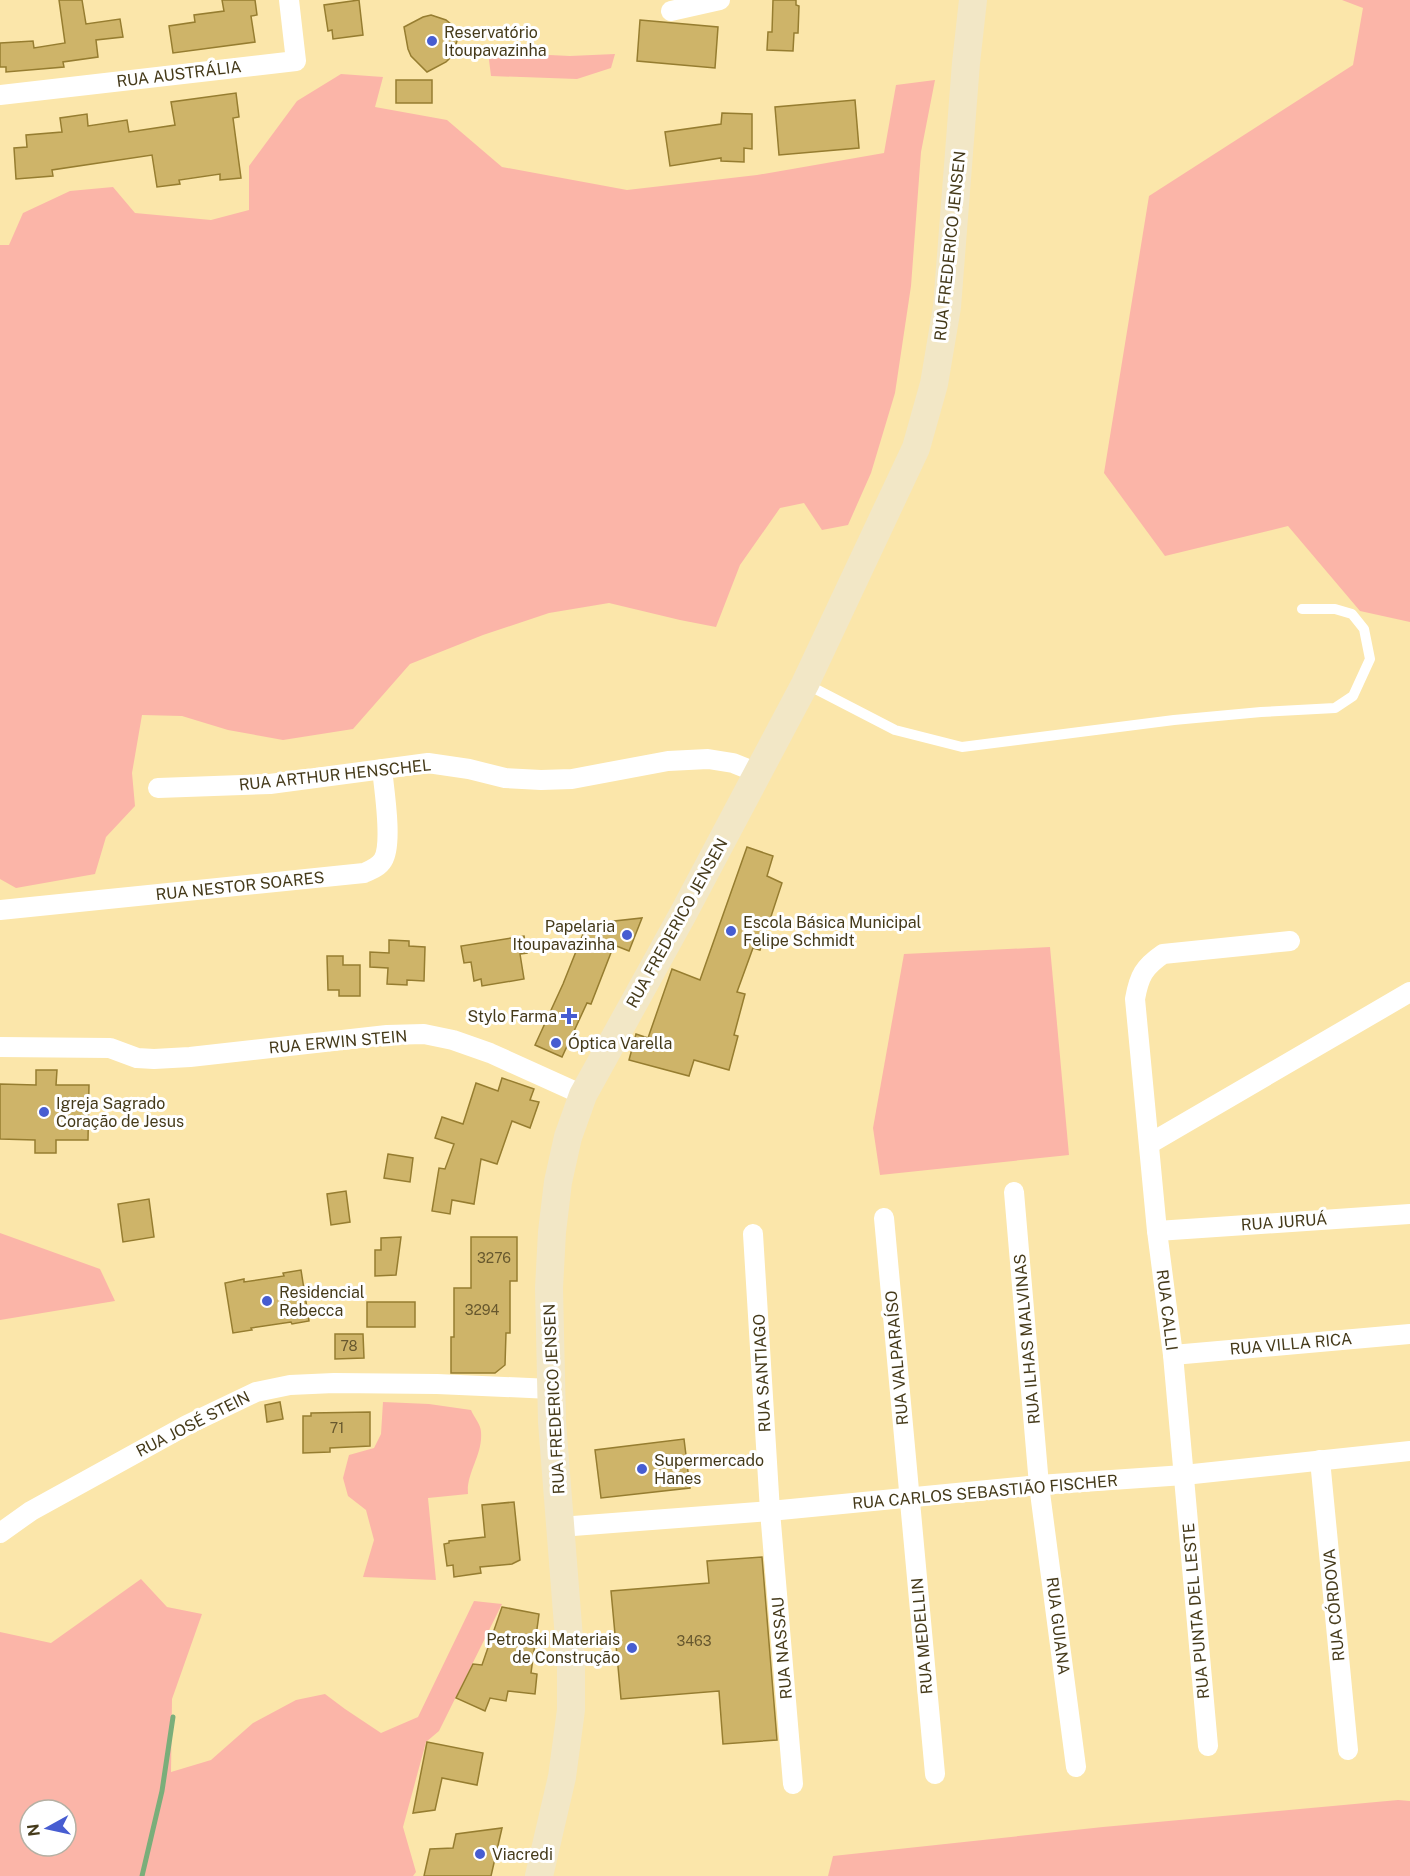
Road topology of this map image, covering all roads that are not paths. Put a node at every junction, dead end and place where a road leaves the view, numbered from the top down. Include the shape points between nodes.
1 (289, 0) edge
2 (720, 0) edge
3 (974, 0) edge
4 (671, 11) dead end
5 (0, 95) edge
6 (1302, 609) dead end
7 (805, 684) junction
8 (382, 769) junction
9 (758, 773) junction
10 (158, 788) dead end
11 (0, 910) edge
12 (1290, 941) dead end
13 (1410, 992) edge
14 (0, 1047) edge
15 (583, 1095) junction
16 (1149, 1144) junction
17 (1014, 1192) dead end
18 (1410, 1214) edge
19 (884, 1218) dead end
20 (1157, 1231) junction
21 (753, 1234) dead end
22 (1410, 1334) edge
23 (1173, 1354) junction
24 (551, 1389) junction
25 (1410, 1451) edge
26 (1320, 1460) junction
27 (1184, 1475) junction
28 (1039, 1485) junction
29 (910, 1499) junction
30 (770, 1511) junction
31 (560, 1527) junction
32 (0, 1533) edge
33 (1208, 1746) dead end
34 (1348, 1750) dead end
35 (1076, 1767) dead end
36 (935, 1774) dead end
37 (793, 1784) dead end
38 (539, 1876) edge

1 - 5 street, RUA AUSTRÁLIA via 296,61
2 - 4 street
3 - 7 main road, RUA FREDERICO JENSEN via 947,307 934,384 910,465
6 - 7 lane via 1335,609 1352,614 1364,629 1370,659 1353,696 1335,708 1174,720 962,747 895,730
7 - 9 main road, RUA FREDERICO JENSEN
8 - 9 street, RUA ARTHUR HENSCHEL via 428,763 505,778 541,780 572,779 668,761 708,759
8 - 10 street, RUA ARTHUR HENSCHEL via 270,784
8 - 11 street, RUA NESTOR SOARES via 387,849 379,865 364,873
9 - 15 main road, RUA FREDERICO JENSEN
12 - 16 street, RUA CALLI via 1163,954 1148,964 1138,982 1135,999
13 - 16 street
14 - 15 street, RUA ERWIN STEIN via 110,1047 126,1055 154,1059 424,1034 490,1053
15 - 24 main road, RUA FREDERICO JENSEN via 568,1137 552,1232
16 - 20 street, RUA CALLI
17 - 28 street, RUA ILHAS MALVINAS
18 - 20 street, RUA JURUÁ
19 - 29 street, RUA VALPARAÍSO
20 - 23 street, RUA CALLI
21 - 30 street, RUA SANTIAGO
22 - 23 street, RUA VILLA RICA
23 - 27 street, RUA CALLI
24 - 31 main road, RUA FREDERICO JENSEN
24 - 32 street, RUA JOSÉ STEIN via 334,1383 290,1385 256,1392 187,1425 31,1511
25 - 26 street, RUA CARLOS SEBASTIÃO FISCHER
26 - 27 street, RUA CARLOS SEBASTIÃO FISCHER
26 - 34 street, RUA CÓRDOVA
27 - 28 street, RUA CARLOS SEBASTIÃO FISCHER
27 - 33 street, RUA PUNTA DEL LESTE
28 - 29 street, RUA CARLOS SEBASTIÃO FISCHER
28 - 35 street, RUA GUIANA
29 - 30 street, RUA CARLOS SEBASTIÃO FISCHER
29 - 36 street, RUA MEDELLIN
30 - 31 street, RUA CARLOS SEBASTIÃO FISCHER
30 - 37 street, RUA NASSAU
31 - 38 main road, RUA FREDERICO JENSEN via 571,1710 562,1778

